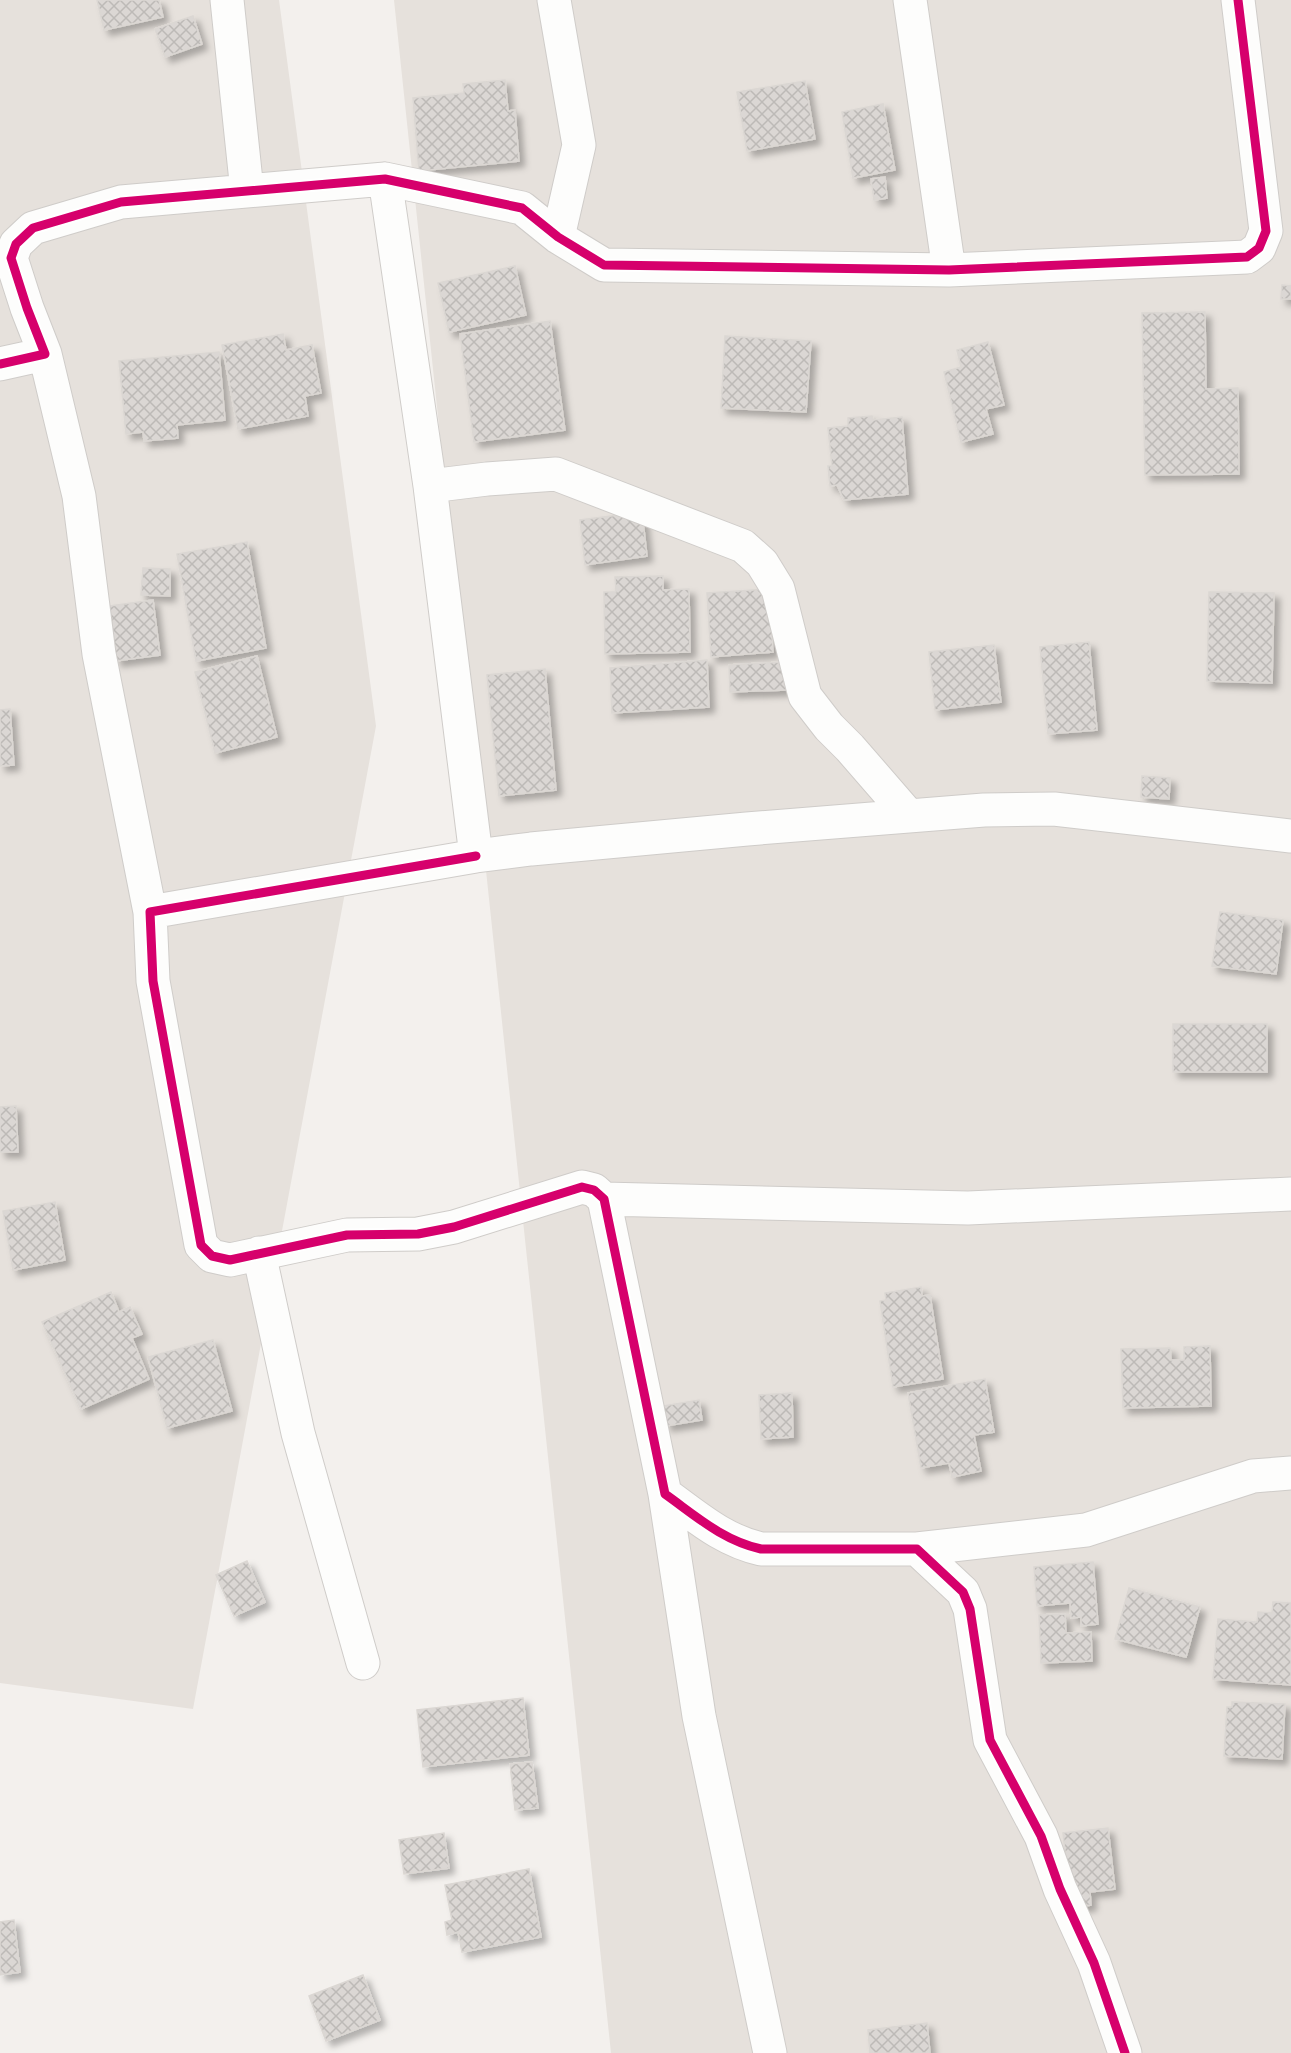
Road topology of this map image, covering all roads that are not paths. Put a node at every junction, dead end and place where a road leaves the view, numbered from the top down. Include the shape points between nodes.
1 (227, 0) edge
2 (554, 0) edge
3 (910, 0) edge
4 (1238, 0) edge
5 (385, 179) junction
6 (247, 191) junction
7 (558, 237) junction
8 (8, 246) edge
9 (949, 270) junction
10 (45, 354) junction
11 (0, 364) edge
12 (430, 486) junction
13 (909, 816) junction
14 (1291, 836) edge
15 (476, 856) junction
16 (150, 912) junction
17 (1291, 1194) edge
18 (604, 1199) junction
19 (259, 1253) junction
20 (1291, 1473) edge
21 (665, 1494) junction
22 (916, 1549) junction
23 (363, 1662) dead end
24 (770, 2053) edge
25 (1125, 2053) edge

1 - 6 street
2 - 7 street via 579,145
3 - 9 street
4 - 9 street via 1266,231 1259,249 1247,257
5 - 6 street
5 - 7 street via 522,208
5 - 12 street
6 - 8 street via 121,202 33,228
7 - 9 street via 604,265
8 - 10 street
10 - 11 street
10 - 16 street via 79,496 99,654
12 - 13 street via 556,474 743,546 762,563 778,589 805,696
12 - 15 street
13 - 14 street via 1054,809
13 - 15 street
15 - 16 street
16 - 19 street via 153,981 201,1245 212,1256 230,1260
17 - 18 street via 968,1209
18 - 19 street via 594,1190 582,1187 454,1227 418,1234 347,1235
18 - 21 street
19 - 23 street via 298,1433
20 - 22 street via 1253,1476 1086,1530
21 - 22 street via 724,1536 760,1549
21 - 24 street via 699,1716
22 - 25 street via 963,1592 970,1609 990,1740 1041,1836 1094,1963

